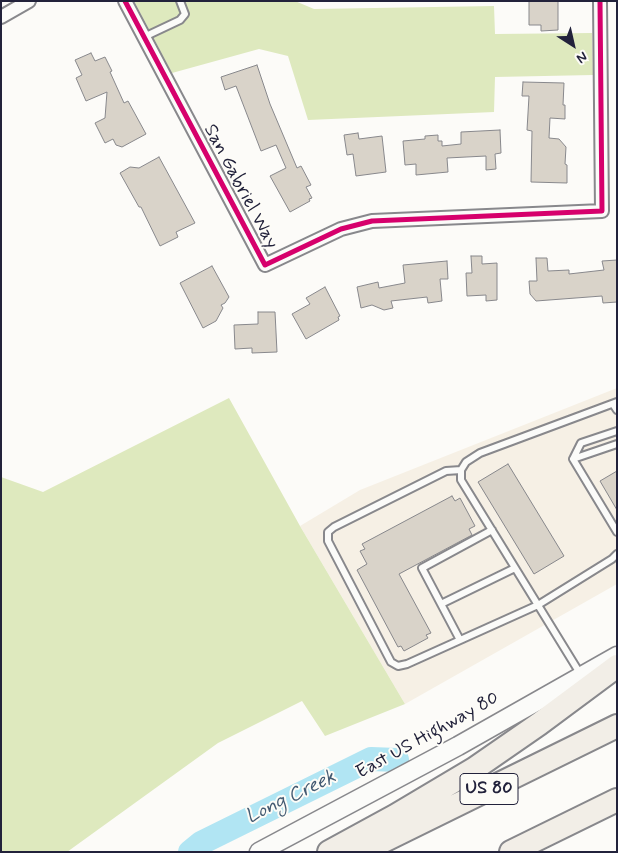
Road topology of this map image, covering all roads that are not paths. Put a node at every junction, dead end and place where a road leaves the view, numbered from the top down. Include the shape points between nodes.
1 (29, 1) edge
2 (125, 1) edge
3 (180, 1) edge
4 (600, 1) edge
5 (1, 16) edge
6 (144, 37) junction
7 (615, 403) edge
8 (617, 410) edge
9 (617, 430) edge
10 (617, 444) edge
11 (574, 459) junction
12 (461, 470) junction
13 (492, 530) junction
14 (617, 532) edge
15 (617, 554) edge
16 (514, 568) junction
17 (441, 604) junction
18 (538, 605) junction
19 (460, 640) junction
20 (617, 656) edge
21 (617, 666) edge
22 (581, 676) junction
23 (617, 726) edge
24 (617, 800) edge
25 (259, 852) edge
26 (329, 852) edge
27 (361, 852) edge
28 (512, 852) edge

1 - 5 street
2 - 6 street, San Gabriel Way
3 - 6 lane via 185,14 180,20
4 - 6 street, San Gabriel Way via 602,211 372,221 341,228 265,265
7 - 8 lane
7 - 12 lane via 480,453 466,462
9 - 11 lane via 580,443
10 - 11 lane
11 - 14 lane
12 - 13 lane via 461,480
12 - 19 lane via 446,471 328,532 328,540 391,662 398,666 406,664
13 - 16 lane
13 - 17 lane via 422,568
15 - 18 lane
16 - 17 lane
16 - 18 lane
17 - 19 lane
18 - 19 lane
18 - 22 lane
20 - 22 main road, East US Highway 80
21 - 26 highway via 474,769
22 - 25 main road, East US Highway 80
23 - 27 highway, US 80
24 - 28 highway

